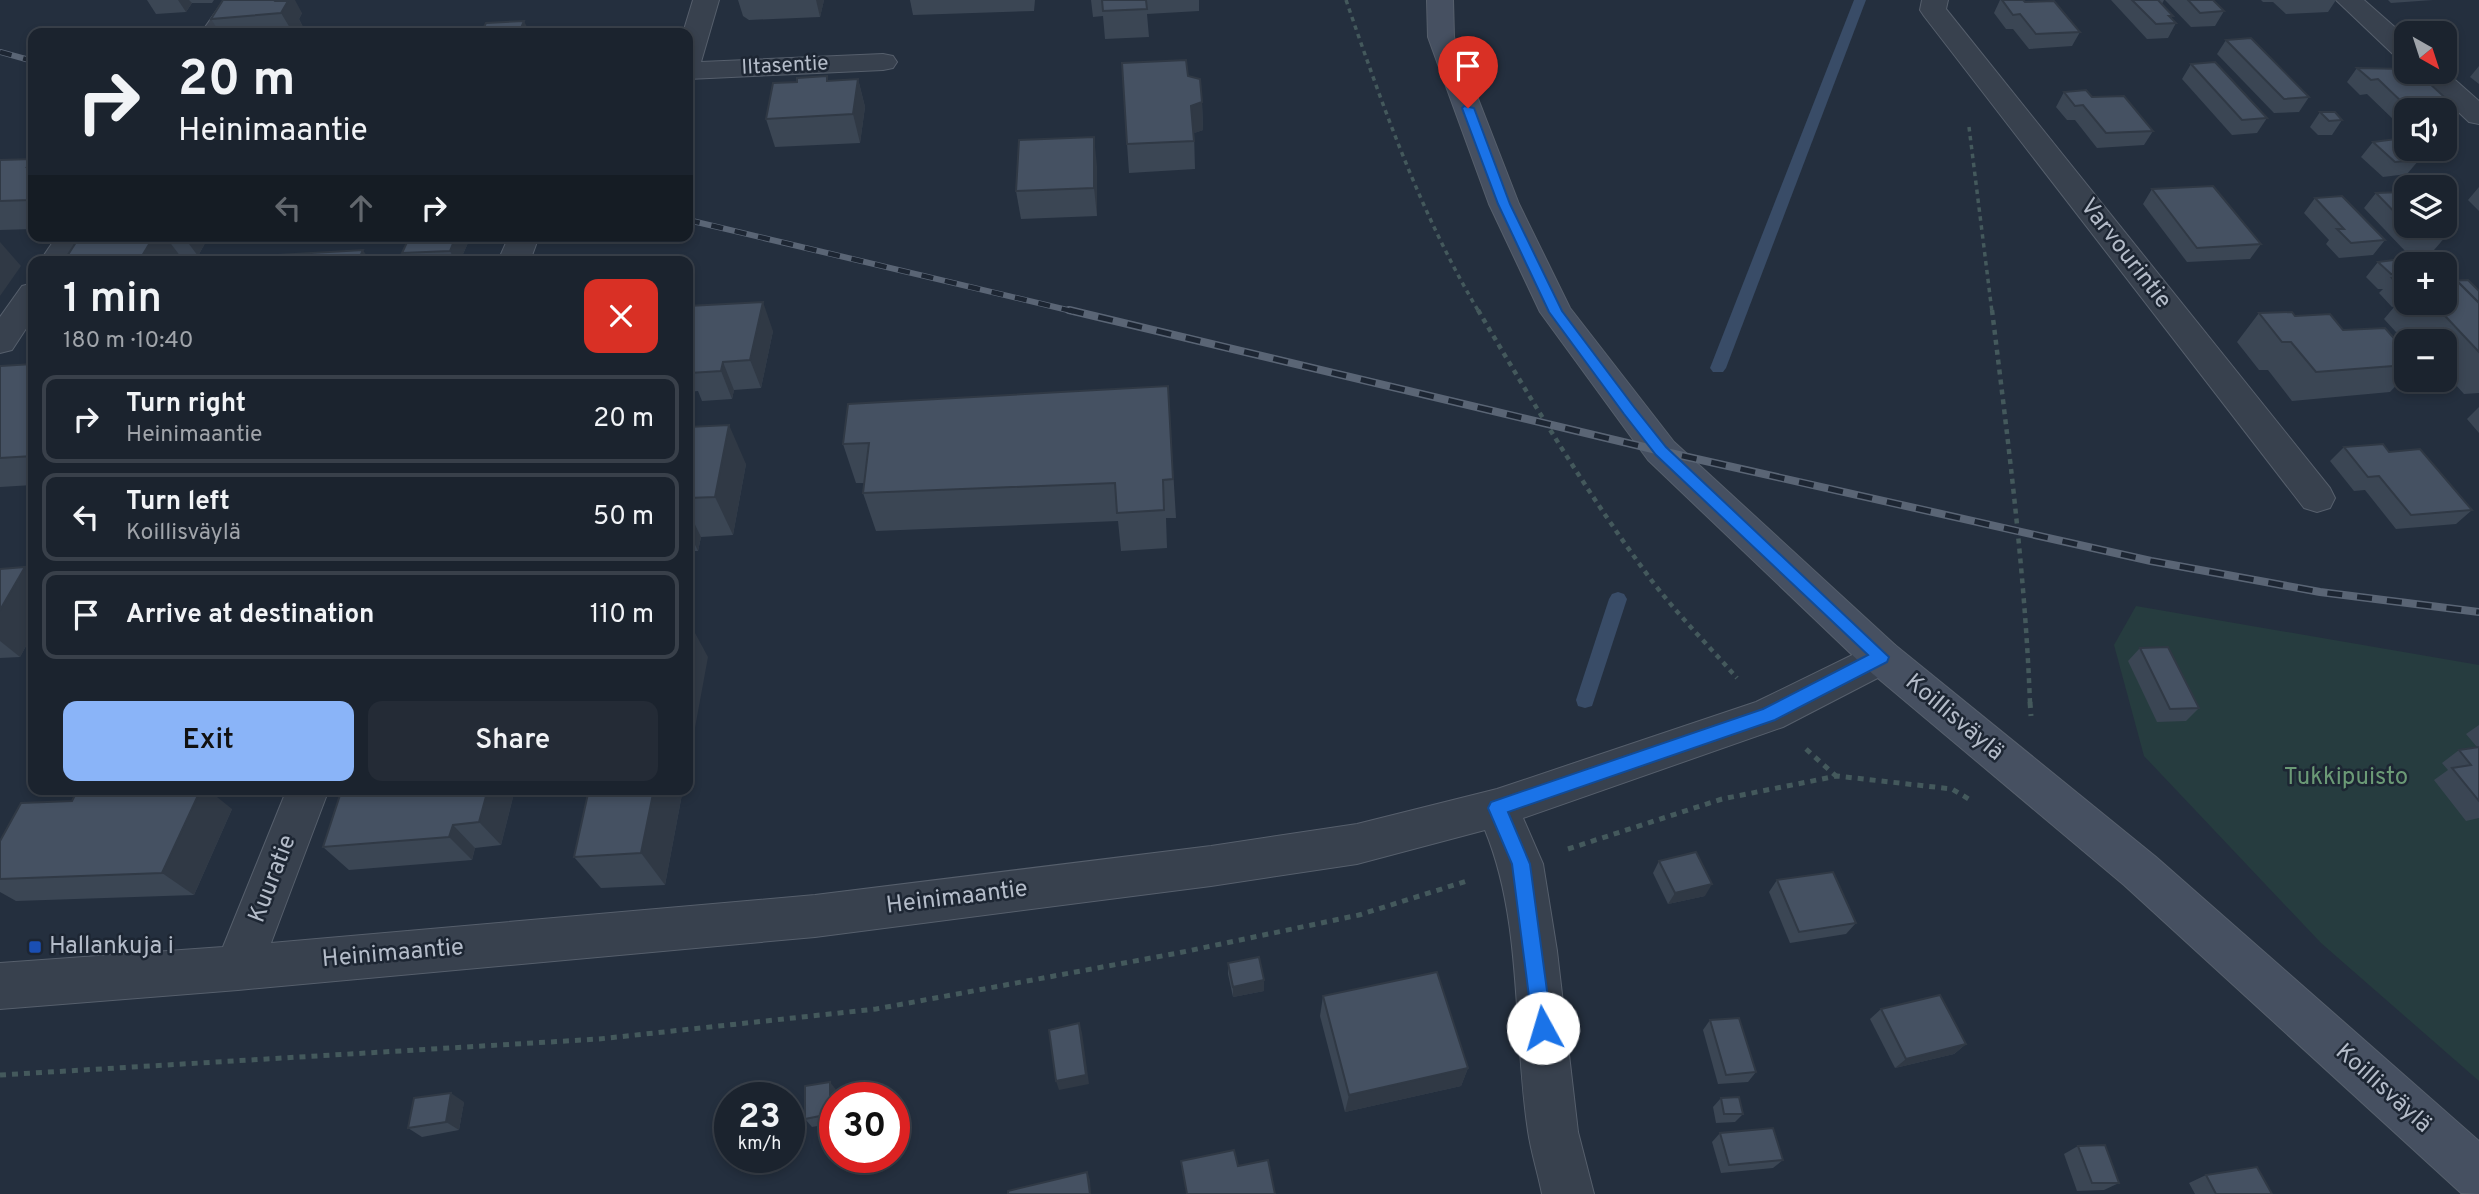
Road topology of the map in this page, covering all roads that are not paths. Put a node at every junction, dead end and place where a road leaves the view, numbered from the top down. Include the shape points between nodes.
1 (237, 0) edge
2 (706, 0) edge
3 (1440, 0) edge
4 (2349, 0) edge
5 (1934, 5) edge
6 (217, 28) edge
7 (2394, 40) edge
8 (693, 44) edge
9 (883, 62) dead end
10 (693, 71) edge
11 (2443, 84) edge
12 (2479, 116) edge
13 (28, 301) edge
14 (0, 342) edge
15 (2318, 498) dead end
16 (1881, 657) junction
17 (305, 795) edge
18 (1497, 808) junction
19 (238, 968) junction
20 (0, 986) edge
21 (2479, 1175) edge
22 (1568, 1194) edge

1 - 6 street
2 - 8 street
3 - 16 main road, Koillisväylä via 1441,37 1504,204 1556,312 1661,451
4 - 7 street
5 - 15 street, Varvourintie
9 - 10 street, Iltasentie
11 - 12 street
13 - 14 street
16 - 18 street, Heinimaantie via 1769,715
16 - 21 main road, Koillisväylä via 2140,871
17 - 19 street, Kuuratie
18 - 19 street, Heinimaantie via 1357,844 1211,866 815,916
18 - 22 street via 1521,864 1553,1132
19 - 20 street, Heinimaantie

